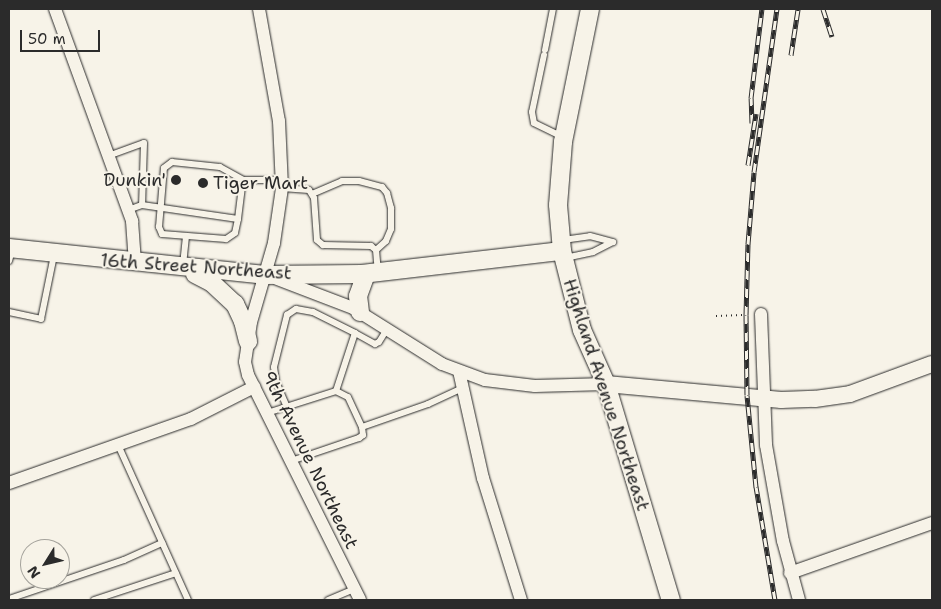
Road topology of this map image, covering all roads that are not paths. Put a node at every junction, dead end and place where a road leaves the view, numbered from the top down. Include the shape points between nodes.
1 (55, 9) edge
2 (259, 9) edge
3 (553, 9) edge
4 (590, 9) edge
5 (564, 137) junction
6 (108, 156) junction
7 (243, 180) junction
8 (282, 184) junction
9 (312, 194) junction
10 (142, 205) junction
11 (160, 208) junction
12 (128, 210) junction
13 (238, 219) junction
14 (186, 237) junction
15 (376, 250) junction
16 (562, 250) junction
17 (10, 252) edge
18 (54, 255) junction
19 (135, 263) junction
20 (183, 269) junction
21 (372, 273) junction
22 (265, 275) junction
23 (9, 312) edge
24 (360, 312) junction
25 (761, 314) road end
26 (387, 329) junction
27 (355, 332) junction
28 (248, 341) junction
29 (932, 364) edge
30 (459, 371) junction
31 (606, 384) junction
32 (254, 387) junction
33 (462, 388) junction
34 (336, 391) junction
35 (766, 399) junction
36 (286, 405) junction
37 (267, 413) junction
38 (362, 427) junction
39 (119, 447) junction
40 (291, 460) junction
41 (9, 483) edge
42 (932, 524) edge
43 (162, 543) junction
44 (790, 572) junction
45 (176, 573) junction
46 (357, 594) edge
47 (9, 599) edge
48 (94, 600) edge
49 (187, 600) edge
50 (328, 600) edge
51 (521, 600) edge
52 (671, 600) edge
53 (799, 600) edge

1 - 6 street
2 - 8 street, 9th Avenue Northeast via 279,121
3 - 5 lane via 532,112 534,124
4 - 5 main road, Highland Avenue Northeast
5 - 16 main road, Highland Avenue Northeast via 558,205
6 - 10 lane via 144,142
6 - 12 street
7 - 8 lane
7 - 11 lane via 225,168 168,163
7 - 13 lane
8 - 9 lane via 309,190
8 - 22 street, 9th Avenue Northeast via 274,243
9 - 15 lane via 317,240 323,245 371,246
9 - 15 lane via 342,181 359,181 382,187 391,208 390,229 386,241
10 - 11 lane
10 - 12 lane
11 - 13 lane
11 - 14 lane via 161,233
12 - 19 street via 135,242
13 - 14 lane via 235,233 226,239
14 - 20 lane
15 - 21 lane
16 - 16 lane via 593,252 613,242 590,236
16 - 21 main road, 16th Street Northeast
16 - 31 main road, Highland Avenue Northeast via 582,330
17 - 18 main road, 16th Street Northeast
18 - 19 main road, 16th Street Northeast
18 - 23 lane via 41,319
19 - 20 main road, 16th Street Northeast
20 - 22 main road, 16th Street Northeast
20 - 28 main road via 224,291 243,321
21 - 22 main road, 16th Street Northeast
21 - 24 main road via 358,296
22 - 24 street via 321,294
22 - 28 street, 9th Avenue Northeast
24 - 26 street
25 - 35 street
26 - 27 lane via 375,344
26 - 30 street via 442,364
27 - 34 lane
27 - 36 lane via 313,312 296,310 287,315 274,367
28 - 32 street, 9th Avenue Northeast via 245,362
29 - 35 street via 850,394 815,399
30 - 31 street via 512,385
30 - 33 street
31 - 35 street
31 - 52 main road, Highland Avenue Northeast
32 - 37 street, 9th Avenue Northeast
32 - 39 street via 191,419
33 - 38 lane via 428,404
33 - 51 street via 483,478
34 - 36 lane
34 - 38 lane via 348,397
35 - 44 street via 766,445
36 - 37 lane
37 - 40 street, 9th Avenue Northeast
38 - 40 lane via 363,435 359,438
39 - 41 street
39 - 43 lane
40 - 46 street, 9th Avenue Northeast
42 - 44 street
43 - 45 lane
43 - 47 lane via 124,560
44 - 53 street
45 - 48 lane
45 - 49 lane
46 - 50 lane

